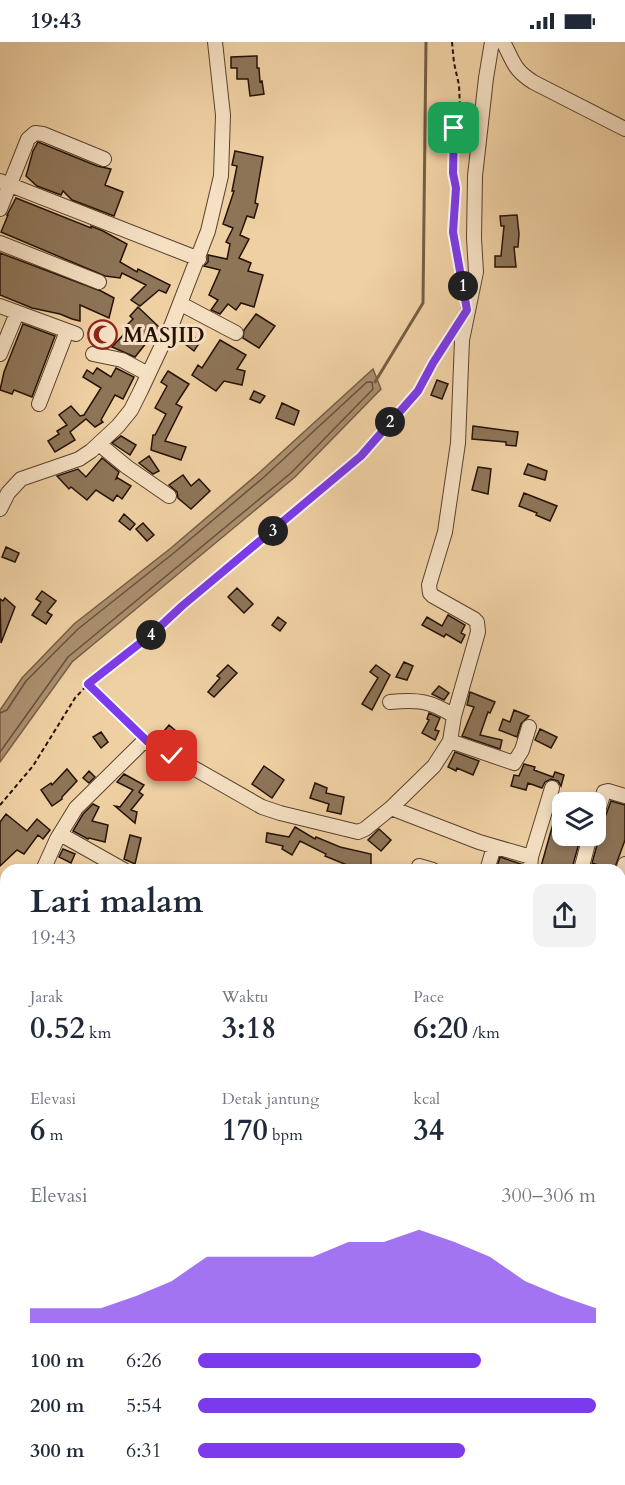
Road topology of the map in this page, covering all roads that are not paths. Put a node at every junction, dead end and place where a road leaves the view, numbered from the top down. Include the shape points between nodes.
1 (214, 42) edge
2 (492, 42) edge
3 (503, 42) edge
4 (625, 129) edge
5 (104, 159) dead end
6 (5, 183) edge
7 (0, 209) edge
8 (0, 243) edge
9 (199, 259) junction
10 (99, 282) dead end
11 (181, 304) junction
12 (0, 306) edge
13 (17, 313) junction
14 (236, 333) dead end
15 (0, 354) edge
16 (93, 354) dead end
17 (148, 374) junction
18 (39, 404) dead end
19 (99, 444) junction
20 (169, 496) dead end
21 (0, 509) edge
22 (390, 702) dead end
23 (454, 716) junction
24 (529, 727) dead end
25 (450, 741) junction
26 (552, 788) dead end
27 (604, 792) edge
28 (625, 796) edge
29 (391, 808) junction
30 (60, 834) junction
31 (587, 846) edge
32 (494, 847) junction
33 (46, 864) edge
34 (113, 864) edge
35 (489, 864) edge
36 (531, 864) edge
37 (583, 864) edge

1 - 9 street via 223,115 221,176
2 - 23 street via 475,176 476,272 462,340 456,455 445,532 429,585 433,596 474,619 478,628
3 - 4 street via 520,74
5 - 6 street via 35,133
6 - 7 street
6 - 9 street
8 - 10 street
9 - 11 street
11 - 14 street
11 - 17 street
12 - 13 street
13 - 15 street
13 - 18 street via 72,332
16 - 17 street via 122,360
17 - 19 street via 131,410
19 - 20 street
19 - 21 street via 79,459 21,479
22 - 23 street via 431,703
23 - 25 street
24 - 25 street via 514,763
25 - 29 street via 434,766
26 - 36 street
27 - 28 street
29 - 30 street via 358,832 280,813 262,807 148,742 141,744 83,800
29 - 32 street
30 - 33 street
30 - 34 street
31 - 37 street
32 - 35 street
32 - 36 street

